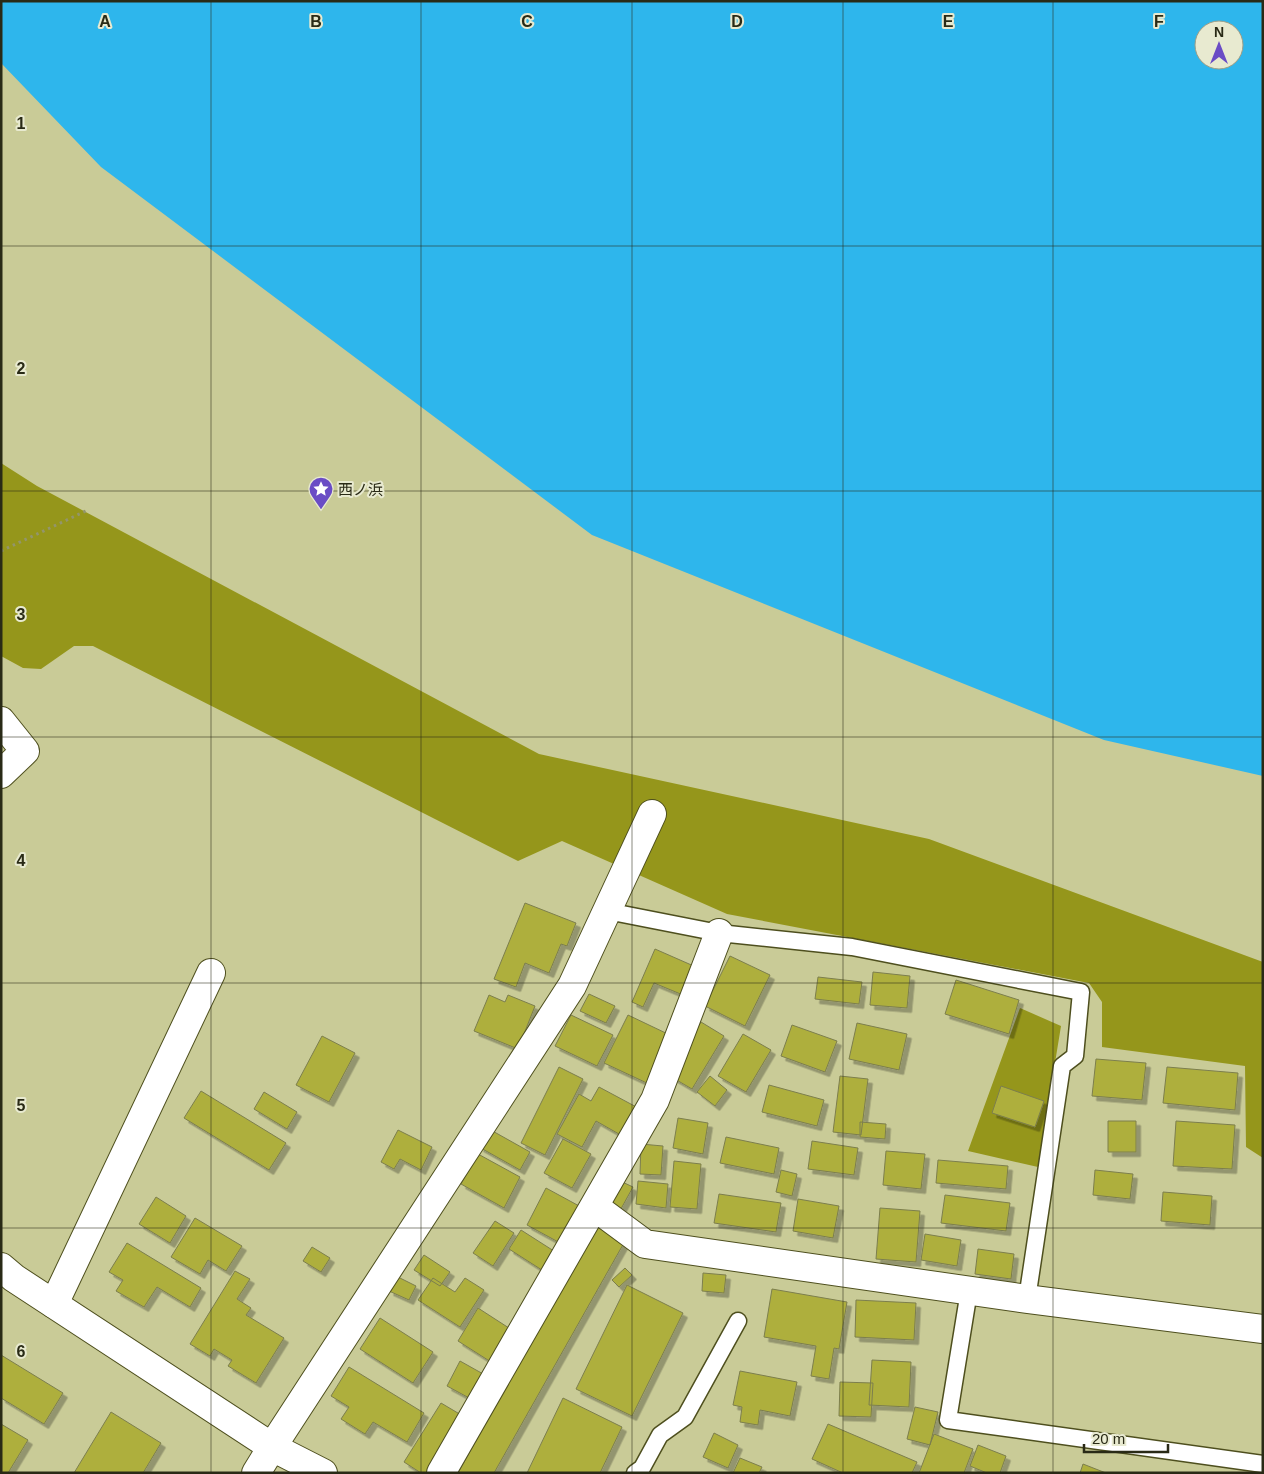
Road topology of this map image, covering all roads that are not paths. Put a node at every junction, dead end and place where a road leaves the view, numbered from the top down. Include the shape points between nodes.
1 (1, 721) edge
2 (1, 774) edge
3 (652, 814) dead end
4 (607, 910) junction
5 (718, 933) junction
6 (212, 973) dead end
7 (595, 1207) junction
8 (1, 1267) edge
9 (970, 1291) junction
10 (1027, 1300) junction
11 (54, 1304) junction
12 (738, 1321) dead end
13 (1263, 1329) edge
14 (272, 1447) junction
15 (1263, 1464) edge
16 (256, 1473) edge
17 (323, 1473) edge
18 (441, 1473) edge
19 (635, 1473) edge

1 - 2 street via 25,752
3 - 4 street
4 - 5 lane
4 - 14 street via 572,986
5 - 7 street via 655,1100
5 - 10 lane via 852,947 1081,992 1075,1056 1062,1066
6 - 11 street
7 - 9 street via 645,1244
7 - 18 street
8 - 11 street
9 - 10 street
9 - 15 lane via 948,1420
10 - 13 street
11 - 14 street
12 - 19 lane via 684,1418 660,1435 642,1468
14 - 16 street
14 - 17 street

